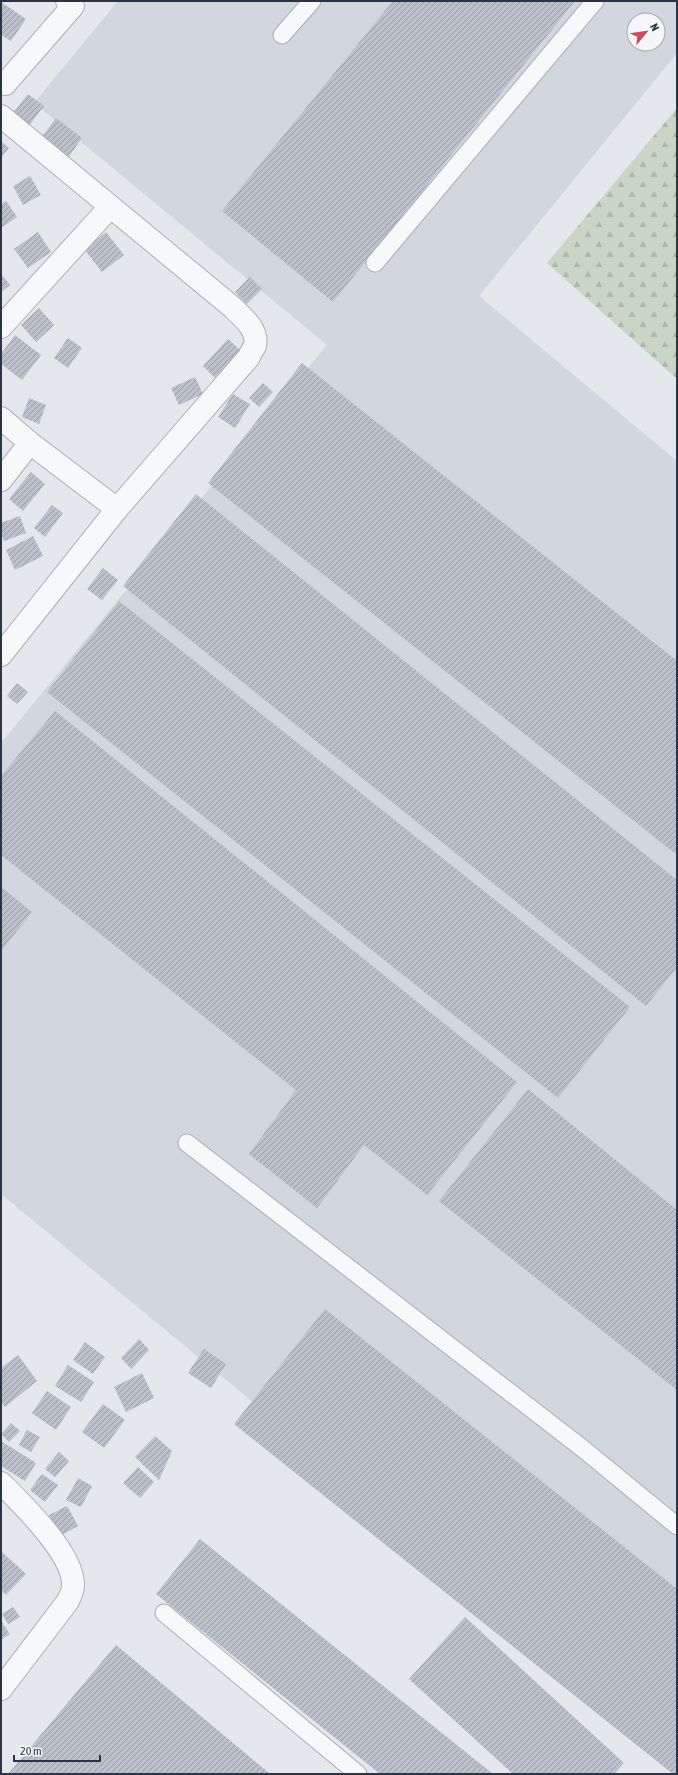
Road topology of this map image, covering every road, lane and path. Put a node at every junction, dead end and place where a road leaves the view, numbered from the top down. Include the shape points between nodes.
1 (312, 1) edge
2 (595, 1) edge
3 (72, 3) edge
4 (282, 35) dead end
5 (2, 84) edge
6 (1, 116) edge
7 (110, 206) junction
8 (375, 263) dead end
9 (1, 326) edge
10 (1, 418) edge
11 (30, 443) junction
12 (1, 480) edge
13 (117, 509) junction
14 (1, 655) edge
15 (187, 1143) dead end
16 (1, 1483) edge
17 (677, 1526) edge
18 (164, 1613) dead end
19 (1, 1689) edge
20 (358, 1774) edge

1 - 4 lane
2 - 8 lane
3 - 5 street
6 - 7 street
7 - 9 street
7 - 13 street via 248,322 254,333 255,345 249,357
10 - 11 street
11 - 12 street
11 - 13 street
13 - 14 street
15 - 17 lane via 582,1448
16 - 19 street via 32,1514 62,1554 70,1571 73,1586 68,1601
18 - 20 lane

